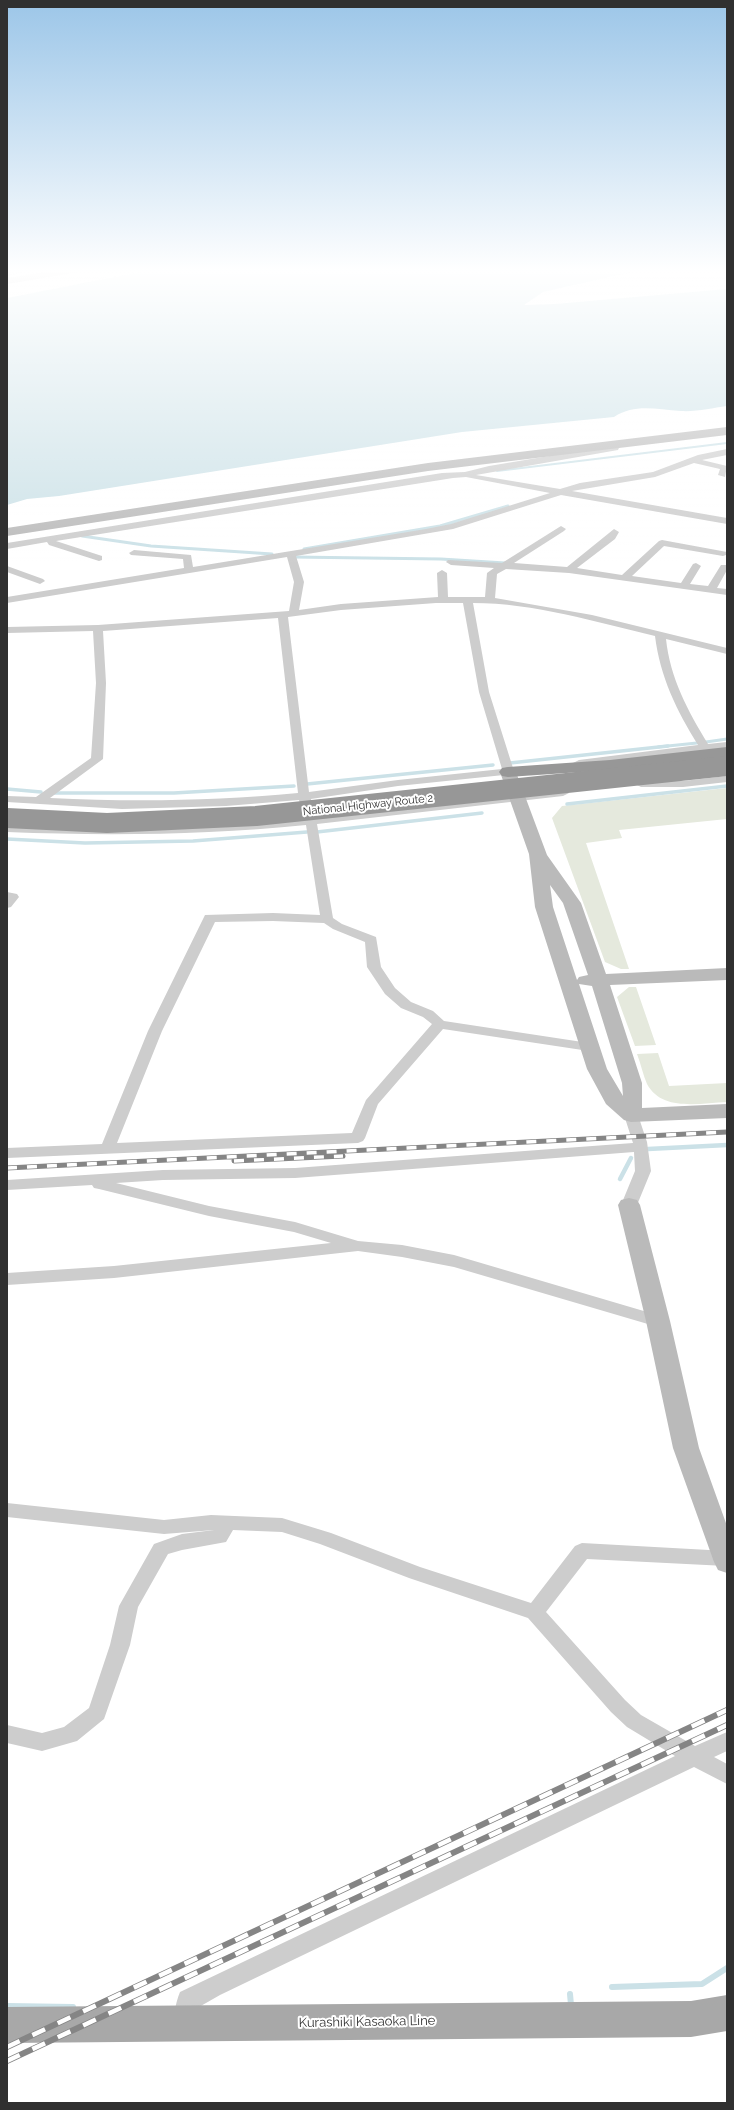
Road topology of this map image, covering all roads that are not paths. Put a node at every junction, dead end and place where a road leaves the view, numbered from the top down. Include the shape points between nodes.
1 (727, 431) edge
2 (646, 440) junction
3 (727, 452) edge
4 (694, 460) junction
5 (465, 475) junction
6 (722, 475) dead end
7 (451, 476) junction
8 (560, 492) junction
9 (252, 494) junction
10 (226, 499) junction
11 (727, 521) edge
12 (147, 524) junction
13 (561, 529) dead end
14 (7, 532) edge
15 (614, 532) dead end
16 (51, 540) junction
17 (32, 542) junction
18 (7, 546) edge
19 (7, 551) edge
20 (134, 553) dead end
21 (290, 553) junction
22 (723, 553) dead end
23 (99, 558) dead end
24 (451, 562) dead end
25 (504, 564) junction
26 (696, 566) dead end
27 (724, 567) dead end
28 (571, 568) junction
29 (7, 569) edge
30 (190, 570) junction
31 (442, 573) dead end
32 (625, 576) junction
33 (40, 581) dead end
34 (685, 585) junction
35 (711, 589) junction
36 (727, 592) edge
37 (7, 600) edge
38 (443, 600) junction
39 (490, 600) junction
40 (468, 601) junction
41 (294, 613) junction
42 (283, 615) junction
43 (98, 628) junction
44 (7, 630) edge
45 (660, 635) junction
46 (727, 651) edge
47 (727, 745) edge
48 (705, 748) junction
49 (727, 752) edge
50 (727, 758) edge
51 (727, 766) edge
52 (508, 772) junction
53 (727, 774) edge
54 (727, 780) edge
55 (653, 783) junction
56 (304, 796) junction
57 (518, 798) junction
58 (7, 799) edge
59 (37, 802) junction
60 (7, 809) edge
61 (7, 818) edge
62 (310, 821) junction
63 (7, 828) edge
64 (538, 854) junction
65 (7, 896) edge
66 (7, 904) edge
67 (328, 919) junction
68 (727, 974) edge
69 (599, 980) junction
70 (570, 981) junction
71 (440, 1024) junction
72 (589, 1047) junction
73 (727, 1111) edge
74 (631, 1115) junction
75 (641, 1147) junction
76 (107, 1149) junction
77 (7, 1153) edge
78 (86, 1181) junction
79 (7, 1186) edge
80 (629, 1205) joint
81 (358, 1246) junction
82 (7, 1278) edge
83 (658, 1321) junction
84 (7, 1510) edge
85 (228, 1523) junction
86 (726, 1560) edge
87 (535, 1612) junction
88 (7, 1734) edge
89 (727, 1740) edge
90 (693, 1756) junction
91 (727, 1775) edge
92 (727, 2013) edge
93 (7, 2024) edge
94 (185, 2024) junction

1 - 2 street
2 - 5 street
2 - 9 street via 428,467
3 - 4 street
4 - 6 street via 726,468
4 - 8 street via 655,474 598,482
5 - 7 street
5 - 8 street
7 - 9 street via 264,495
7 - 12 street
8 - 11 street
8 - 21 street via 453,526
9 - 10 street
10 - 12 street via 195,511
10 - 14 street
12 - 16 street
13 - 25 street
15 - 28 street via 612,537
16 - 17 street
16 - 23 street via 52,543
17 - 18 street
17 - 19 street
20 - 30 street via 188,557
21 - 30 street
21 - 41 street via 300,582
22 - 32 street via 662,543
24 - 25 street
25 - 28 street
25 - 39 street via 492,573
26 - 34 street
27 - 35 street
28 - 32 street
29 - 33 street
30 - 37 street
31 - 38 street
32 - 34 street
34 - 35 street
35 - 36 street
38 - 40 street
38 - 41 street
39 - 40 street
39 - 45 street via 538,607
40 - 52 street via 484,692
41 - 42 street
42 - 43 street
42 - 56 street via 290,693
43 - 44 street
43 - 59 street via 101,683 97,760
45 - 46 street
45 - 48 street via 668,680
47 - 48 street
48 - 52 street
49 - 52 highway via 610,765
50 - 60 highway, National Highway Route 2 via 325,802 222,810 129,814
51 - 61 highway, National Highway Route 2, bridge via 232,818 126,823
52 - 56 street
52 - 57 street
53 - 55 highway
54 - 55 street via 683,784
55 - 57 street
56 - 59 street via 173,805
56 - 62 street
57 - 62 street
57 - 64 street
58 - 59 street
62 - 63 street via 134,832
62 - 67 street
64 - 69 street via 572,903
64 - 70 street via 544,906
65 - 66 street via 13,897
67 - 71 street via 337,927 371,940 374,967 390,991 406,1005 428,1014
67 - 76 street via 210,918 155,1031
68 - 69 street
69 - 70 street
69 - 74 street via 632,1083
70 - 72 street
71 - 72 street
71 - 76 street via 371,1103 358,1138
72 - 74 street via 613,1099
73 - 74 street
74 - 75 street
75 - 78 street via 295,1173 163,1175
75 - 80 street via 643,1172
76 - 77 street
78 - 79 street
78 - 81 street via 209,1211 295,1227
80 - 83 street
81 - 82 street via 114,1272
81 - 83 street via 454,1261
83 - 86 street via 686,1448
84 - 85 street via 164,1527 211,1522
85 - 87 street via 282,1525
85 - 88 street via 219,1537 182,1542 161,1549 129,1606 120,1645 96,1712 70,1735 63,1737 42,1742
86 - 87 street via 582,1551
87 - 90 street via 618,1706 649,1731
89 - 90 street
90 - 91 street
90 - 94 street via 212,1987 188,2000
92 - 94 main road, Kurashiki Kasaoka Line via 691,2019
93 - 94 main road, Kurashiki Kasaoka Line

